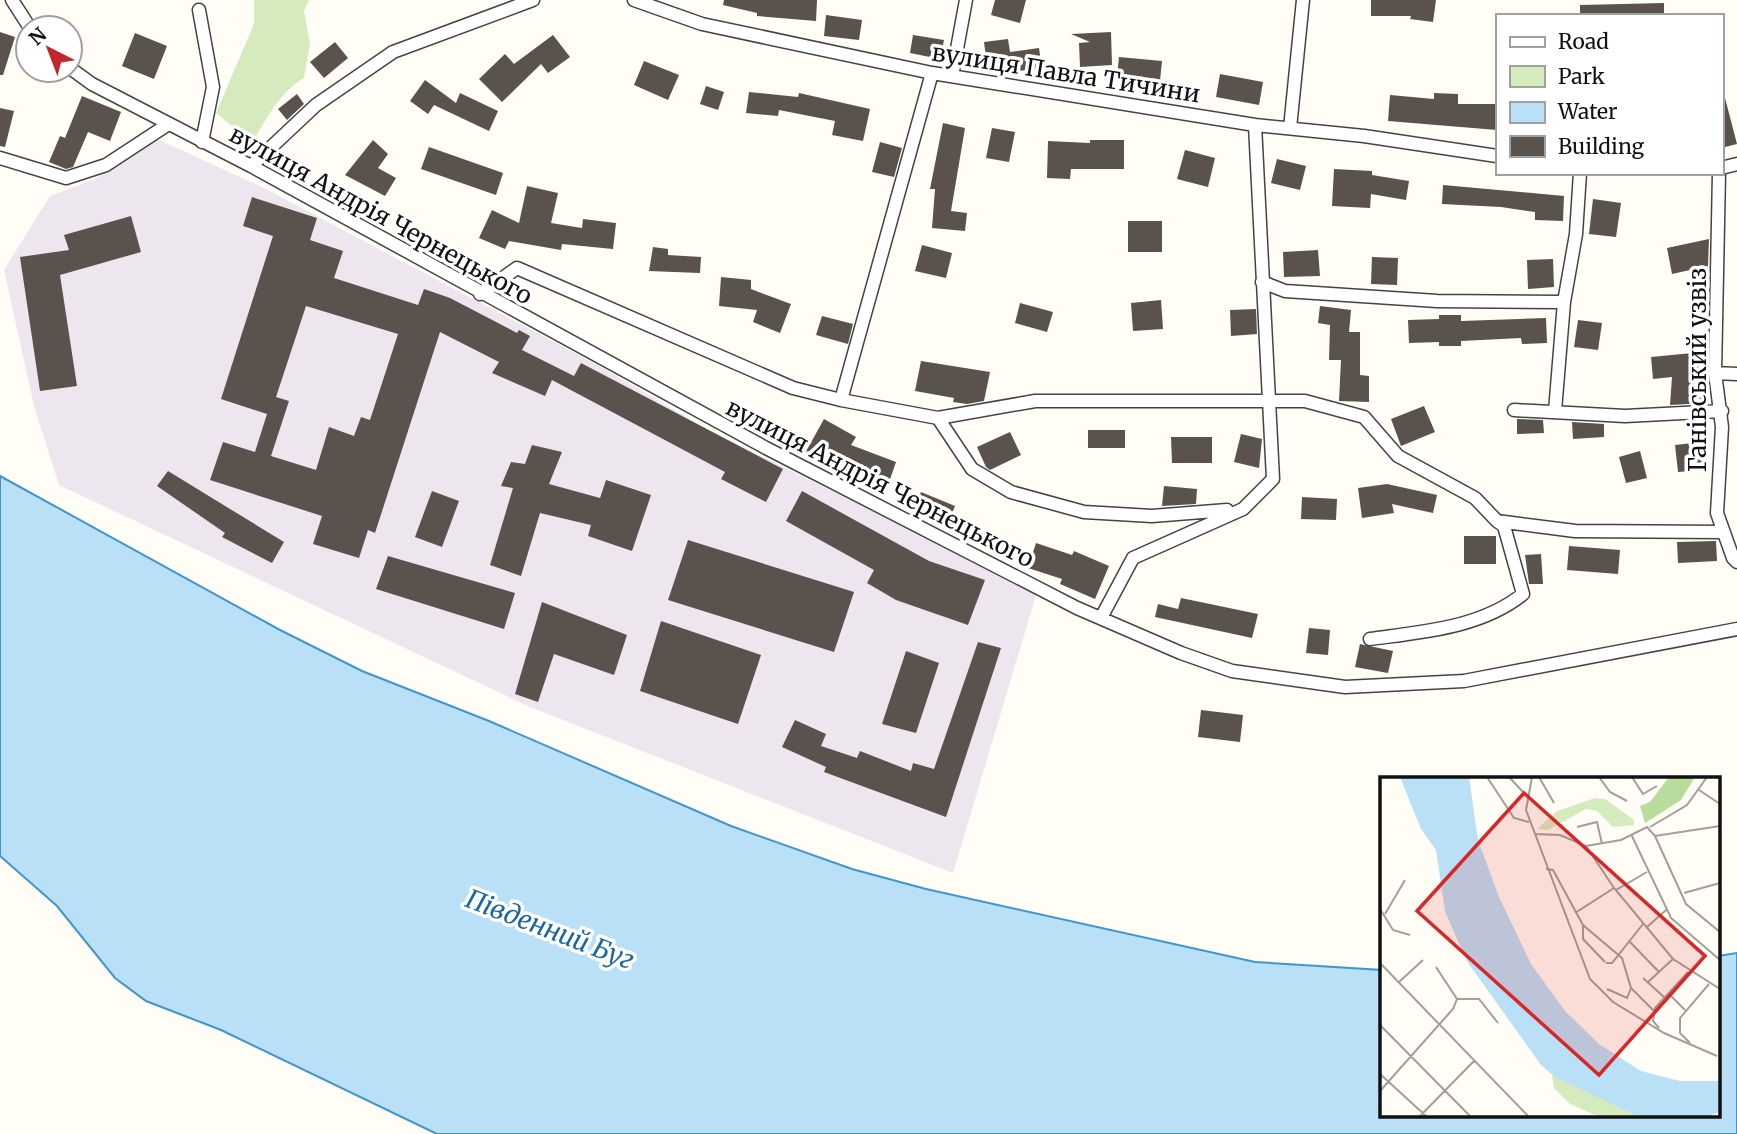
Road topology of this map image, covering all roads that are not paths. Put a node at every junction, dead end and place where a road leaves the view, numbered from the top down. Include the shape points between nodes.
1 (533, 0) edge
2 (634, 0) edge
3 (966, 0) edge
4 (1303, 0) edge
5 (199, 10) dead end
6 (932, 73) junction
7 (951, 76) junction
8 (84, 78) edge
9 (167, 125) junction
10 (1255, 125) junction
11 (1290, 128) junction
12 (202, 142) junction
13 (1496, 156) edge
14 (0, 158) edge
15 (251, 166) junction
16 (1580, 175) edge
17 (1719, 175) edge
18 (1262, 282) junction
19 (480, 294) junction
20 (1564, 302) junction
21 (1715, 373) junction
22 (1737, 374) edge
23 (841, 400) junction
24 (1271, 400) junction
25 (1514, 410) dead end
26 (1555, 411) junction
27 (1721, 411) junction
28 (939, 418) junction
29 (1243, 509) junction
30 (1497, 521) junction
31 (1723, 532) junction
32 (1737, 562) edge
33 (1102, 616) junction
34 (1737, 629) edge
35 (1370, 639) dead end

1 - 15 street via 393,52 316,105
2 - 6 street, вулиця Павла Тичини via 702,24
3 - 7 street
4 - 11 street
5 - 12 street via 213,87
6 - 7 street, вулиця Павла Тичини
6 - 23 street
7 - 10 street, вулиця Павла Тичини
8 - 9 street, вулиця Андрія Чернецького
9 - 12 street, вулиця Андрія Чернецького
9 - 14 street via 106,165 66,178
10 - 11 street, вулиця Павла Тичини
10 - 18 street
11 - 13 street, вулиця Павла Тичини
12 - 15 street, вулиця Андрія Чернецького
15 - 19 street, вулиця Андрія Чернецького
16 - 20 street
17 - 21 street, Ганівський узвіз
18 - 20 street via 1286,291 1423,300
18 - 24 street
19 - 23 street via 517,268 793,388
19 - 33 street, вулиця Андрія Чернецького via 779,455 1077,608
20 - 26 street
21 - 22 street
21 - 27 street, Ганівський узвіз
23 - 28 street
24 - 28 street via 1035,401
24 - 29 street via 1273,479
24 - 30 street via 1305,401 1363,417 1398,456 1475,498
25 - 26 street
26 - 27 street via 1625,416
27 - 31 street, Ганівський узвіз via 1717,513
28 - 29 street via 972,469 1011,492 1084,512 1152,516
29 - 33 street via 1133,558
30 - 31 street via 1575,531
30 - 35 street via 1504,526 1523,594 1511,605 1450,628
31 - 32 street, Ганівський узвіз
33 - 34 street, вулиця Андрія Чернецького via 1232,671 1345,687 1464,681

